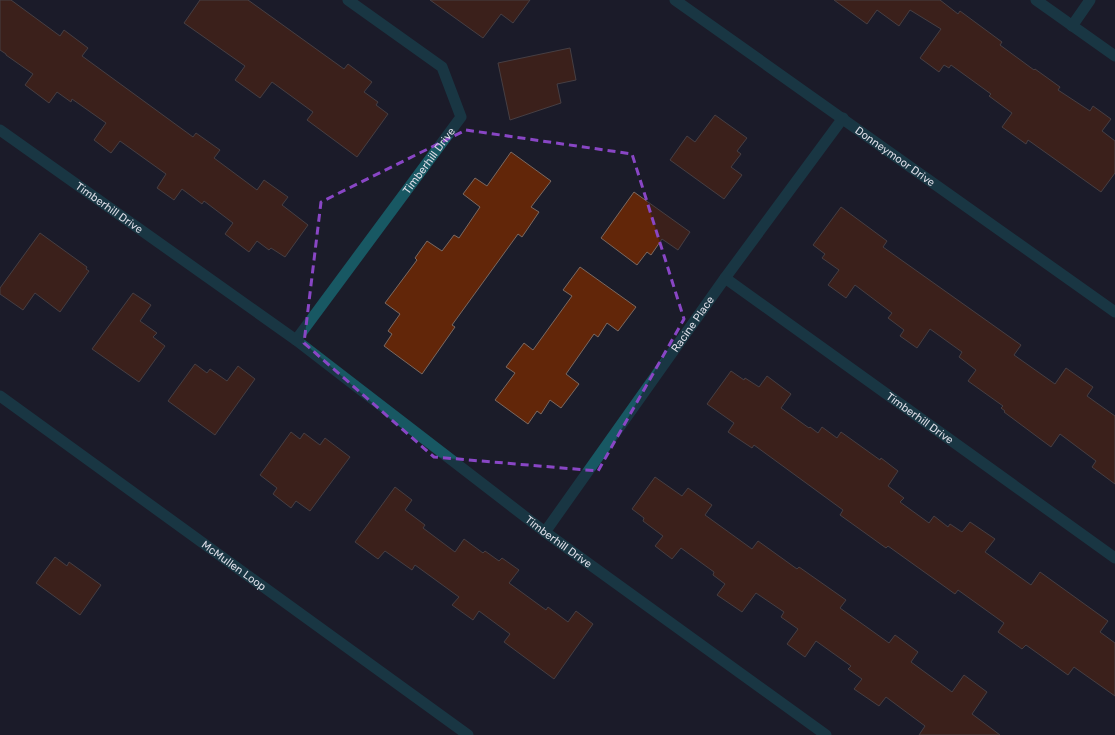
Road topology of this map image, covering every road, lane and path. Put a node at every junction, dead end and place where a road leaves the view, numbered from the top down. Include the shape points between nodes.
1 (348, 0) edge
2 (675, 0) edge
3 (1036, 0) edge
4 (1090, 0) edge
5 (1072, 26) junction
6 (1115, 56) edge
7 (843, 118) junction
8 (0, 130) edge
9 (725, 278) junction
10 (1115, 312) edge
11 (296, 340) junction
12 (0, 396) edge
13 (545, 532) junction
14 (1115, 558) edge
15 (468, 735) edge
16 (826, 735) edge

1 - 11 street, Timberhill Drive via 442,67 461,117
2 - 7 street, Donneymoor Drive
3 - 5 street
4 - 5 street
5 - 6 street
7 - 9 street, Racine Place
7 - 10 street, Donneymoor Drive
8 - 11 street, Timberhill Drive
9 - 13 street, Racine Place
9 - 14 street, Timberhill Drive
11 - 13 street, Timberhill Drive
12 - 15 street, McMullen Loop
13 - 16 street, Timberhill Drive

